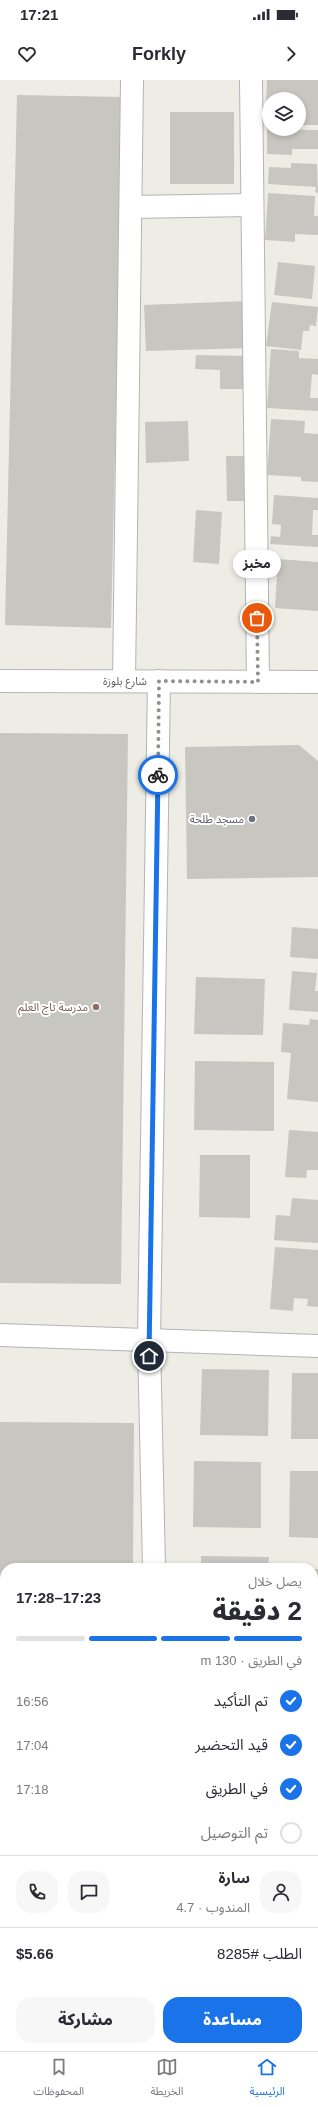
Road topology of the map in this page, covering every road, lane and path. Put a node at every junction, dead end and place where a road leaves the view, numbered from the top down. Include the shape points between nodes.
1 (132, 80) edge
2 (251, 80) edge
3 (252, 205) junction
4 (131, 207) junction
5 (0, 680) edge
6 (124, 681) junction
7 (159, 681) junction
8 (266, 682) junction
9 (318, 682) edge
10 (0, 1335) edge
11 (149, 1340) junction
12 (318, 1346) edge
13 (154, 1563) edge

1 - 4 street
2 - 3 street
3 - 4 street
3 - 8 street
4 - 6 street
5 - 6 street, شارع بلوزة
6 - 7 street, شارع بلوزة
7 - 8 street, شارع بلوزة
7 - 11 street
8 - 9 street, شارع بلوزة
10 - 11 street
11 - 12 street
11 - 13 street

